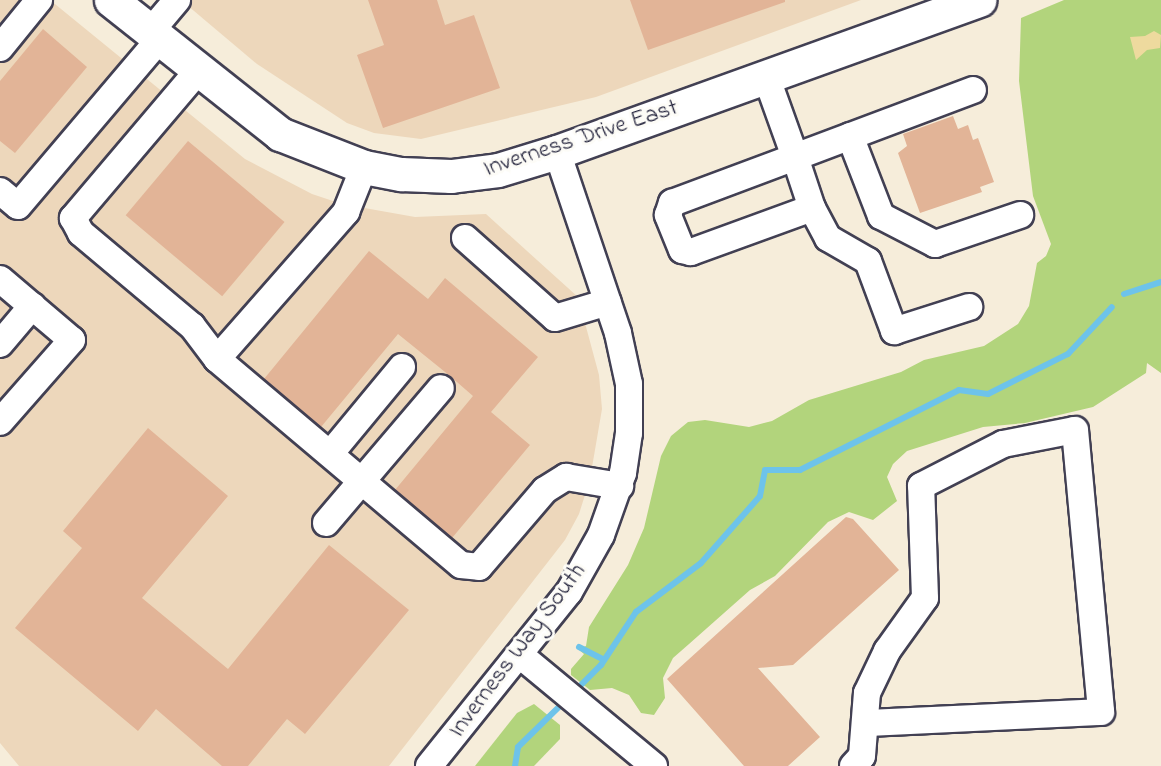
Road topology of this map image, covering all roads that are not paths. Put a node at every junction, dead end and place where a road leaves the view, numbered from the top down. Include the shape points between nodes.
1 (39, 0) edge
2 (111, 0) edge
3 (177, 0) edge
4 (979, 0) edge
5 (154, 36) junction
6 (0, 48) edge
7 (197, 72) junction
8 (766, 76) junction
9 (973, 90) dead end
10 (850, 136) junction
11 (557, 152) junction
12 (795, 157) junction
13 (364, 167) junction
14 (0, 191) edge
15 (812, 208) junction
16 (1020, 215) dead end
17 (465, 238) dead end
18 (0, 279) edge
19 (608, 302) junction
20 (32, 306) junction
21 (969, 307) dead end
22 (0, 344) edge
23 (217, 359) junction
24 (402, 367) dead end
25 (441, 388) dead end
26 (0, 422) edge
27 (330, 454) junction
28 (362, 481) junction
29 (620, 486) junction
30 (326, 523) dead end
31 (520, 655) junction
32 (865, 723) junction
33 (429, 766) edge
34 (654, 766) edge
35 (853, 766) edge

1 - 6 street
2 - 5 main road, Inverness Drive East
3 - 5 street
4 - 8 main road, Inverness Drive East
5 - 7 main road, Inverness Drive East
5 - 14 street via 18,206
7 - 13 main road, Inverness Drive East via 280,134
7 - 23 street via 73,218 81,233 192,326
8 - 11 main road, Inverness Drive East
8 - 12 street
9 - 10 street
10 - 12 street
10 - 16 street via 881,216 935,244
11 - 13 main road, Inverness Drive East via 498,170 450,176 401,174
11 - 19 street, Inverness Way South
12 - 15 street
12 - 15 street via 672,202 668,214 682,250 691,252
13 - 23 street via 346,212
15 - 21 street via 828,238 868,261 894,331
17 - 19 street via 555,318
18 - 20 street
19 - 29 street, Inverness Way South via 629,384 629,433
20 - 22 street
20 - 26 street via 72,340
23 - 27 street
24 - 27 street
25 - 28 street
27 - 28 street
28 - 29 street via 461,565 478,567 545,490 566,477
28 - 30 street
29 - 31 street, Inverness Way South via 578,577
31 - 33 street, Inverness Way South
31 - 34 street
32 - 32 street via 867,693 887,651 925,598 921,486 1003,444 1075,430 1101,712
32 - 35 street via 862,756

